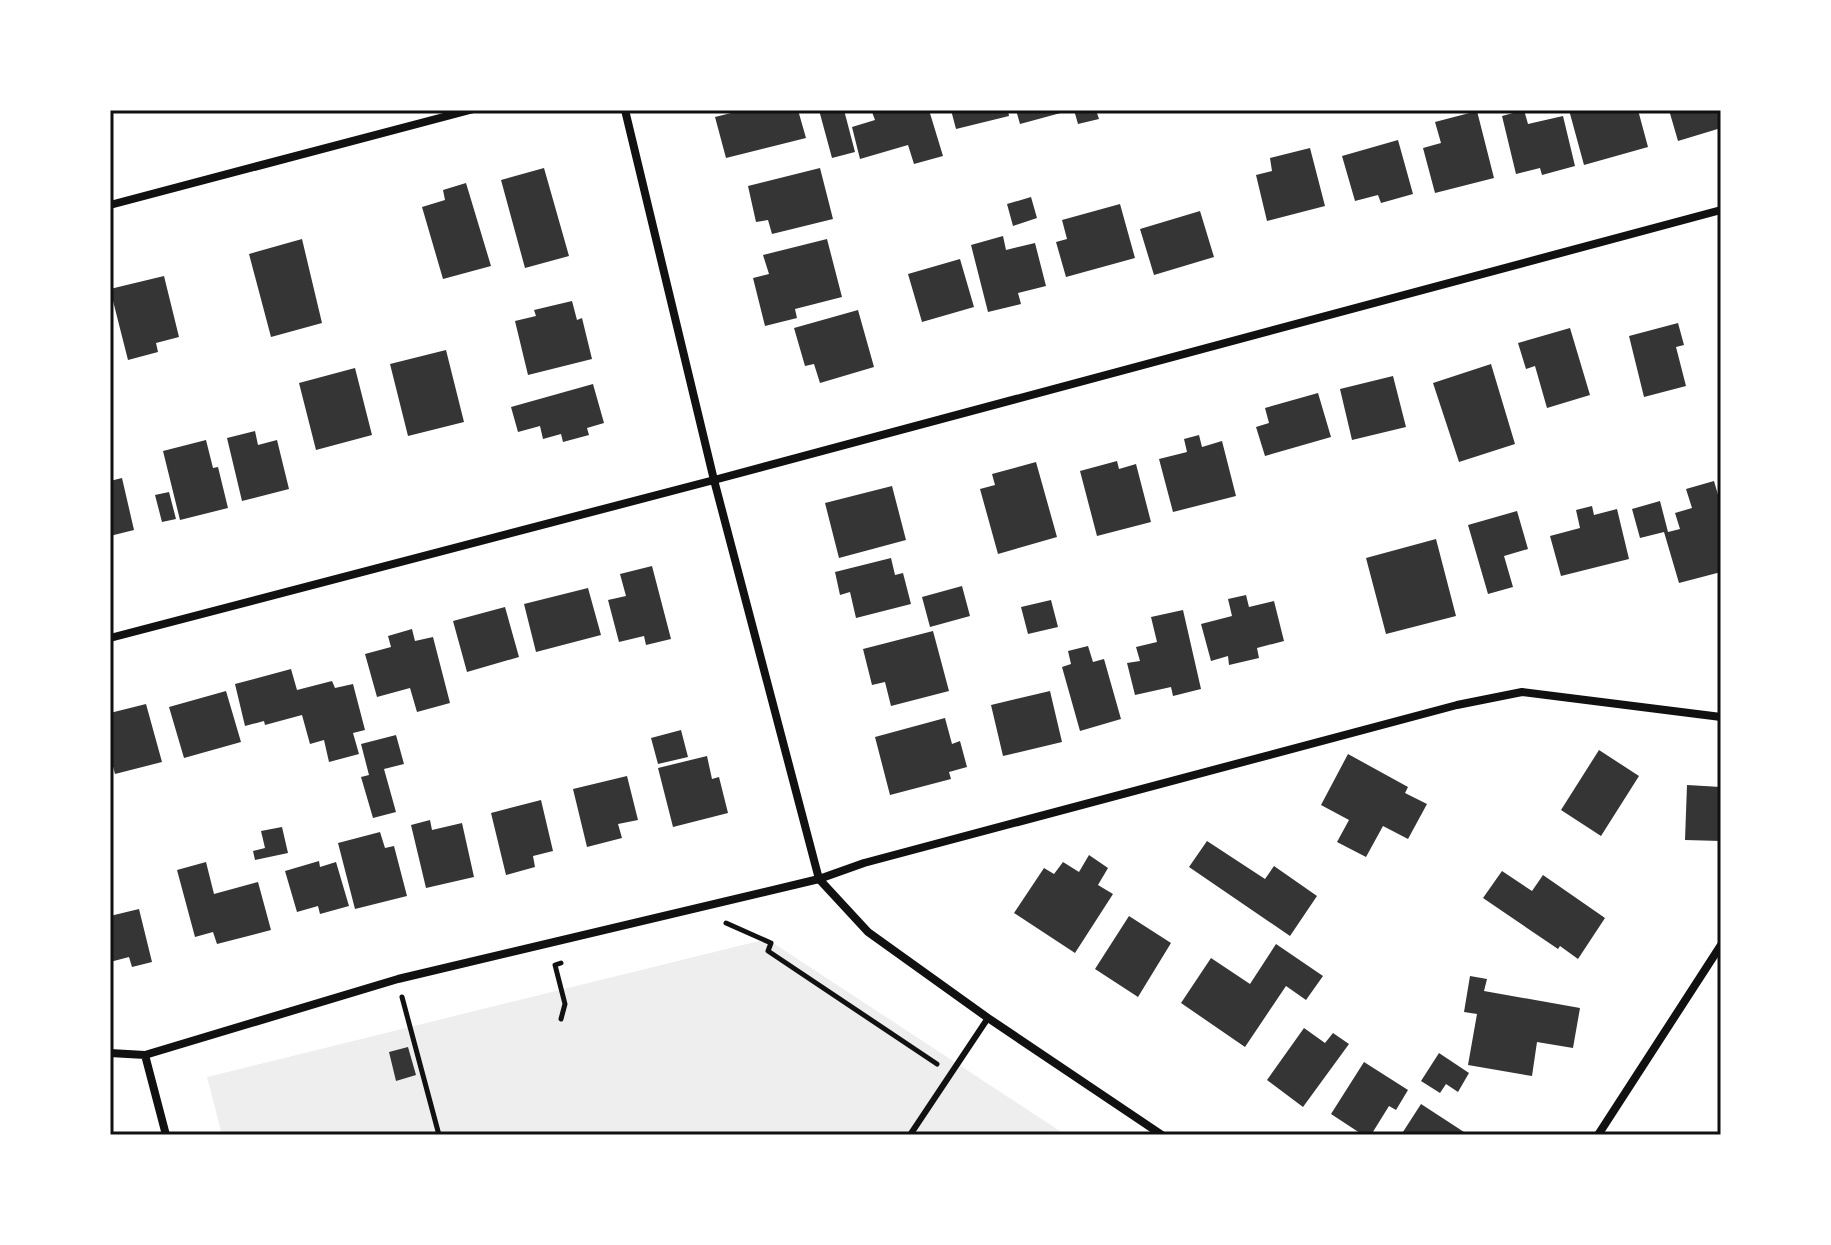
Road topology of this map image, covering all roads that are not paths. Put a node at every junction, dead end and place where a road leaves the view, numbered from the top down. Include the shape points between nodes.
1 (470, 110) edge
2 (625, 110) edge
3 (110, 205) edge
4 (1721, 210) edge
5 (714, 480) junction
6 (110, 638) edge
7 (1721, 717) edge
8 (819, 879) junction
9 (1721, 945) edge
10 (988, 1018) junction
11 (110, 1053) edge
12 (145, 1055) junction
13 (166, 1135) edge
14 (910, 1135) edge
15 (1162, 1135) edge
16 (1598, 1135) edge

1 - 3 street
2 - 5 street
4 - 5 street
5 - 6 street
5 - 8 street
7 - 8 street via 1522,692 1457,705
8 - 10 street via 868,932
8 - 12 street via 398,979
9 - 16 street
10 - 14 lane
10 - 15 street
11 - 12 street
12 - 13 street

